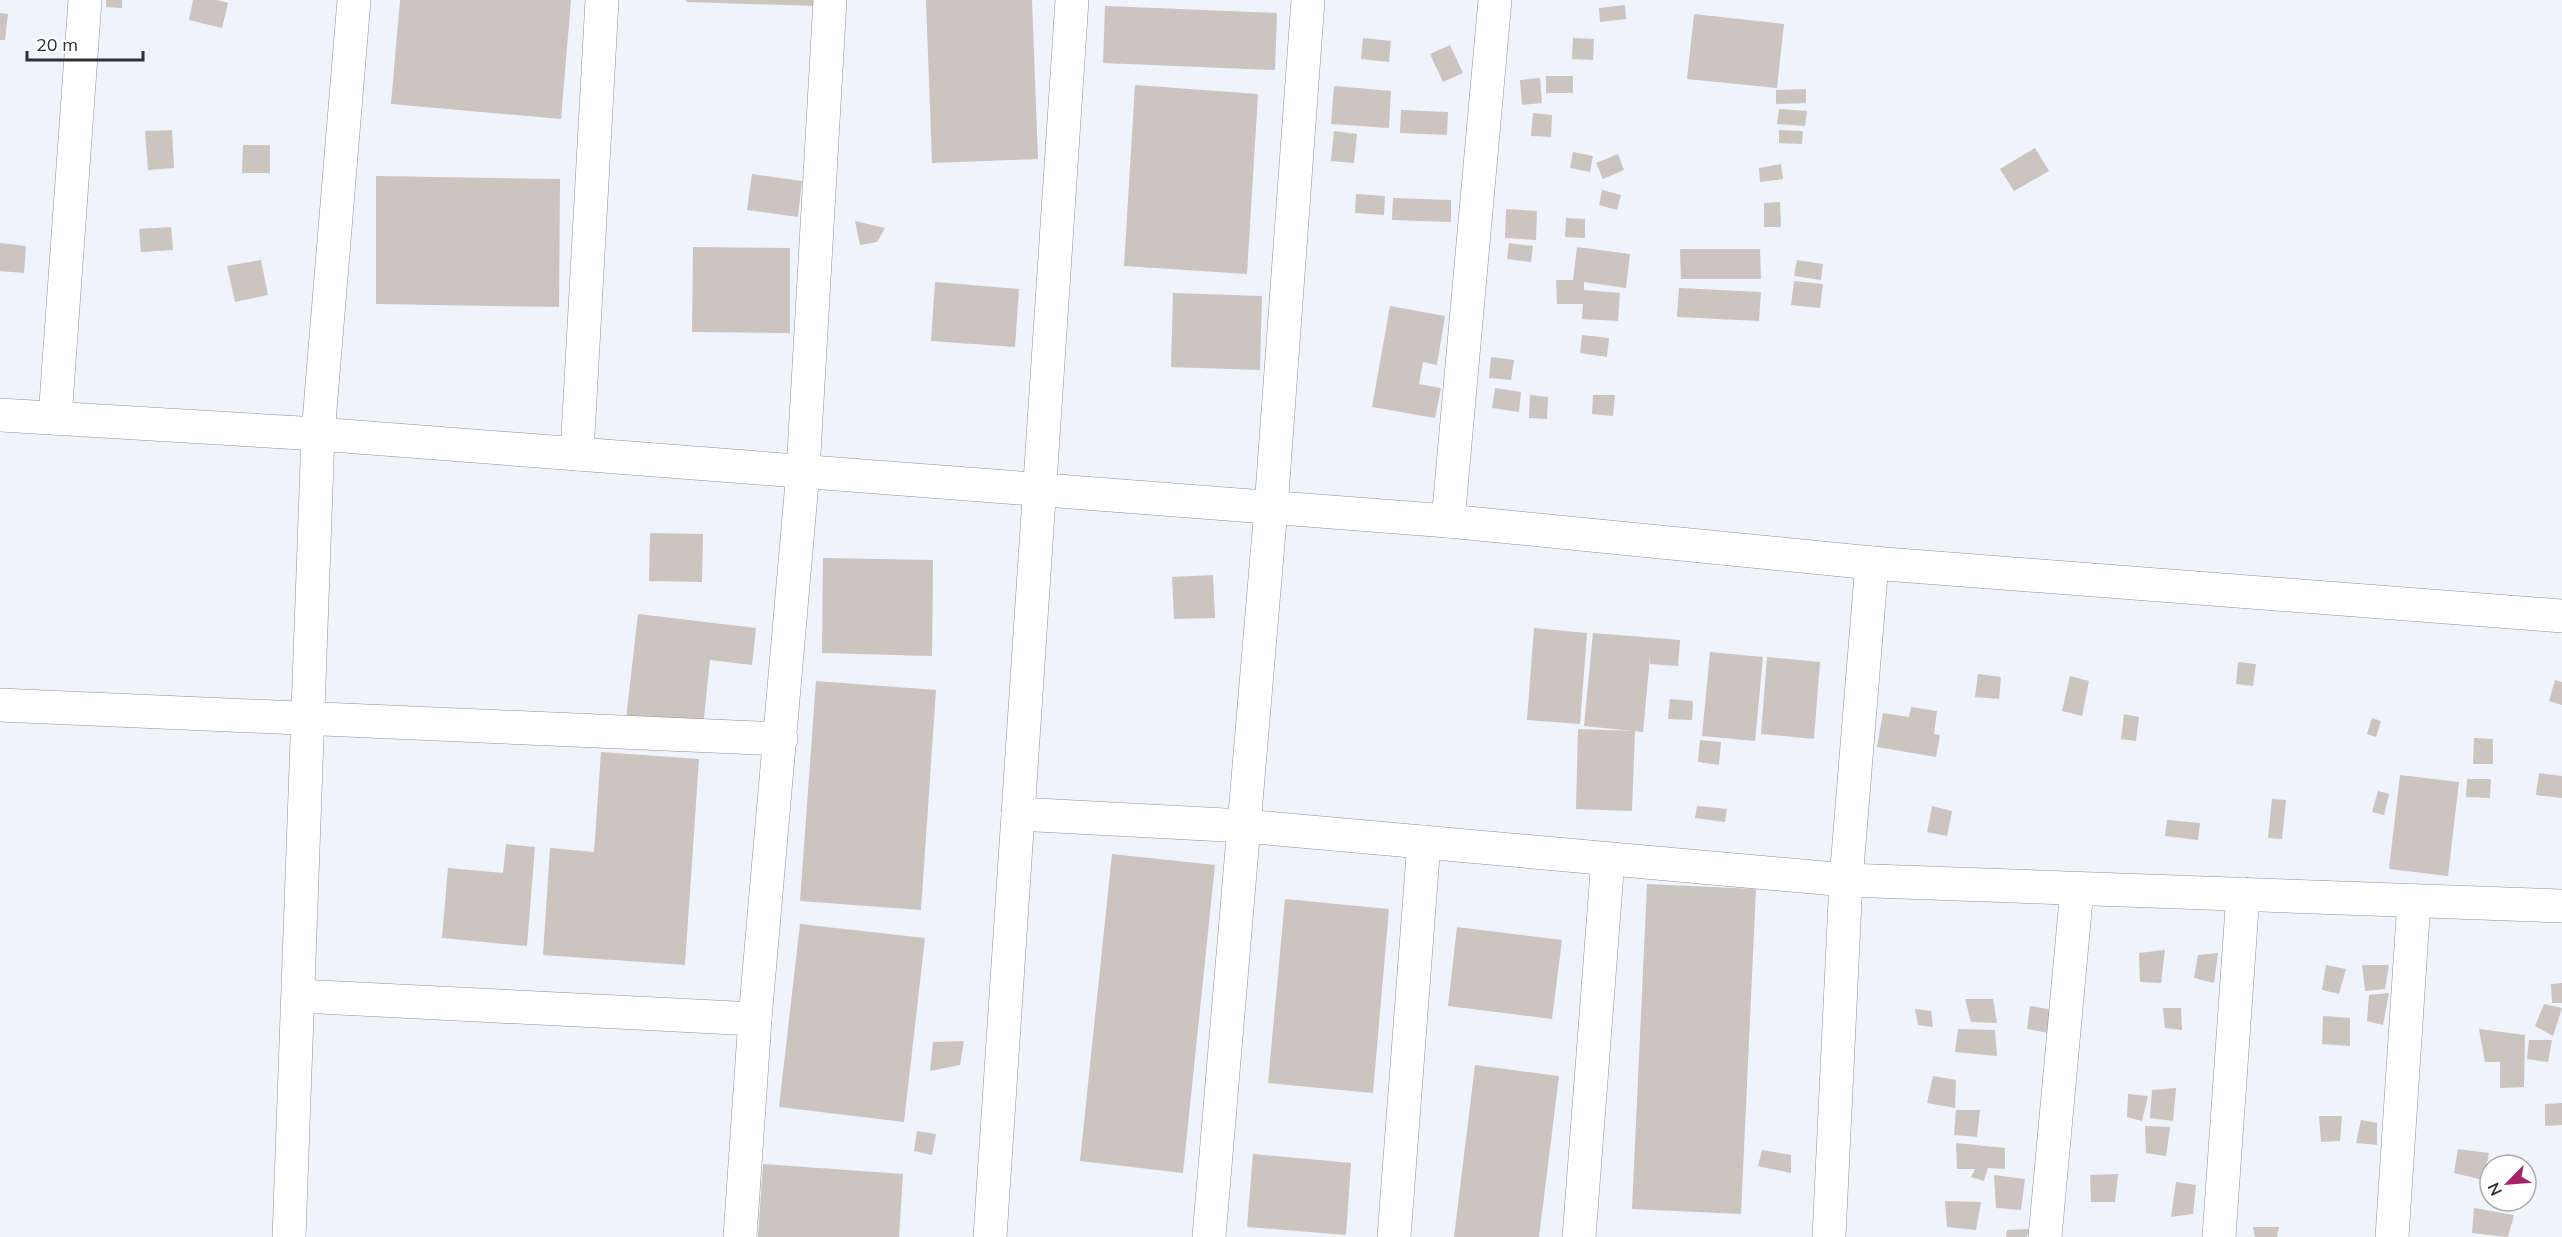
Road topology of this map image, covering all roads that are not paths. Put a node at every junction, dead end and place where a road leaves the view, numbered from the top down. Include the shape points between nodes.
1 (85, 0) edge
2 (354, 0) edge
3 (602, 0) edge
4 (830, 0) edge
5 (1072, 0) edge
6 (1308, 0) edge
7 (1495, 0) edge
8 (0, 415) edge
9 (55, 418) junction
10 (318, 434) junction
11 (577, 454) junction
12 (803, 471) junction
13 (1039, 491) junction
14 (1271, 508) junction
15 (1448, 521) junction
16 (1872, 563) junction
17 (2562, 615) edge
18 (0, 705) edge
19 (308, 719) junction
20 (781, 740) junction
21 (1018, 814) junction
22 (1244, 826) junction
23 (1424, 842) junction
24 (1608, 859) junction
25 (1846, 880) junction
26 (2077, 889) junction
27 (2243, 894) junction
28 (2414, 901) junction
29 (2562, 906) edge
30 (299, 996) junction
31 (755, 1019) junction
32 (289, 1237) edge
33 (740, 1237) edge
34 (990, 1237) edge
35 (1209, 1237) edge
36 (1394, 1237) edge
37 (1579, 1237) edge
38 (1829, 1237) edge
39 (2045, 1237) edge
40 (2219, 1237) edge
41 (2392, 1237) edge

1 - 9 street
2 - 10 street
3 - 11 street
4 - 12 street
5 - 13 street
6 - 14 street
7 - 15 street
8 - 9 street
9 - 10 street
10 - 11 street
10 - 19 street
11 - 12 street
12 - 13 street
12 - 20 street
13 - 14 street
13 - 21 street
14 - 15 street
14 - 22 street
15 - 16 street
16 - 17 street
16 - 25 street
18 - 19 street
19 - 20 street
19 - 30 street
20 - 31 street
21 - 22 street
21 - 34 street
22 - 23 street
22 - 35 street
23 - 24 street
23 - 36 street
24 - 25 street
24 - 37 street
25 - 26 street
25 - 38 street
26 - 27 street
26 - 39 street
27 - 28 street
27 - 40 street
28 - 29 street
28 - 41 street
30 - 31 street
30 - 32 street
31 - 33 street

